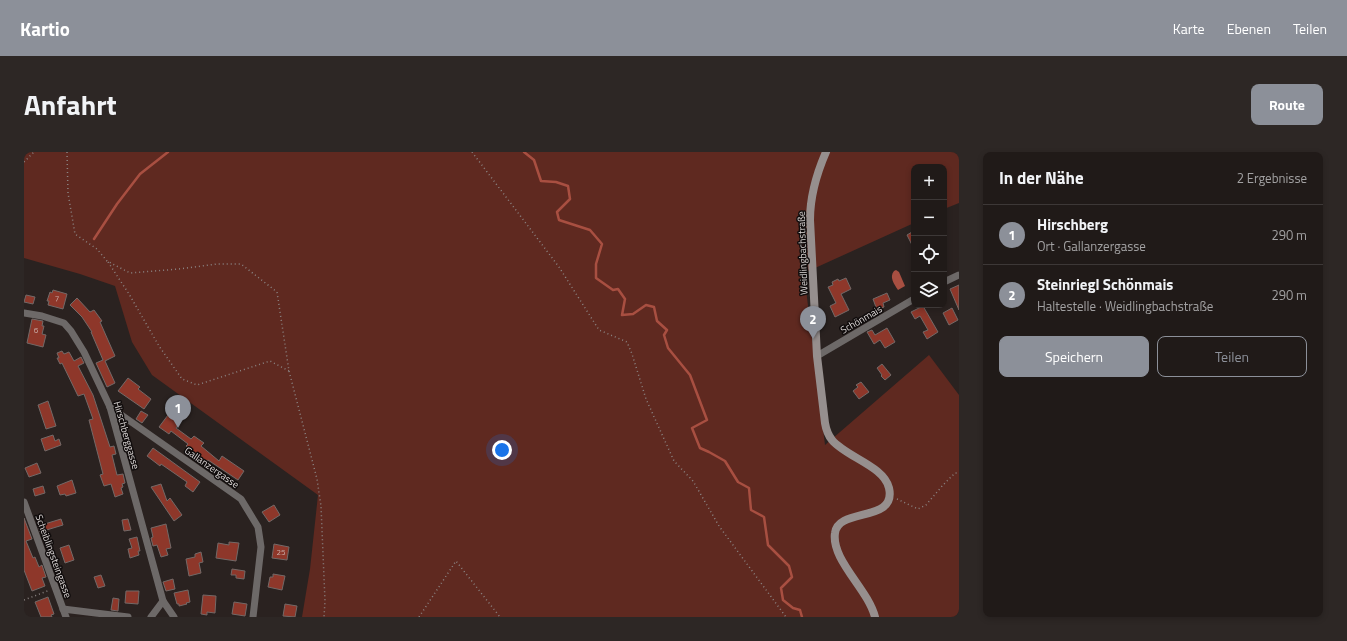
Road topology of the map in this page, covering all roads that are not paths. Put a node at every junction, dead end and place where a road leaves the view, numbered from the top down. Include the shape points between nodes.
1 (826, 152) edge
2 (959, 275) edge
3 (947, 281) edge
4 (911, 301) edge
5 (24, 313) edge
6 (817, 356) junction
7 (110, 407) junction
8 (24, 502) edge
9 (163, 601) junction
10 (63, 609) junction
11 (66, 617) edge
12 (128, 617) edge
13 (151, 617) edge
14 (174, 617) edge
15 (253, 617) edge
16 (875, 617) edge

1 - 6 main road, Weidlingbachstraße via 813,186 810,207
2 - 3 street
4 - 6 street, Schönmais
5 - 7 street, Hirschberggasse via 64,323 84,352
6 - 16 main road, Weidlingbachstraße via 827,432 840,448 882,476 889,487 890,496 881,509 841,523 834,534 838,552 866,596
7 - 9 street, Hirschberggasse
7 - 15 street, Gallanzergasse via 241,499 258,527 261,547
8 - 10 street, Scheiblingsteingasse
9 - 13 street
9 - 14 street, Hirschberggasse
10 - 11 street, Scheiblingsteingasse
10 - 12 street

